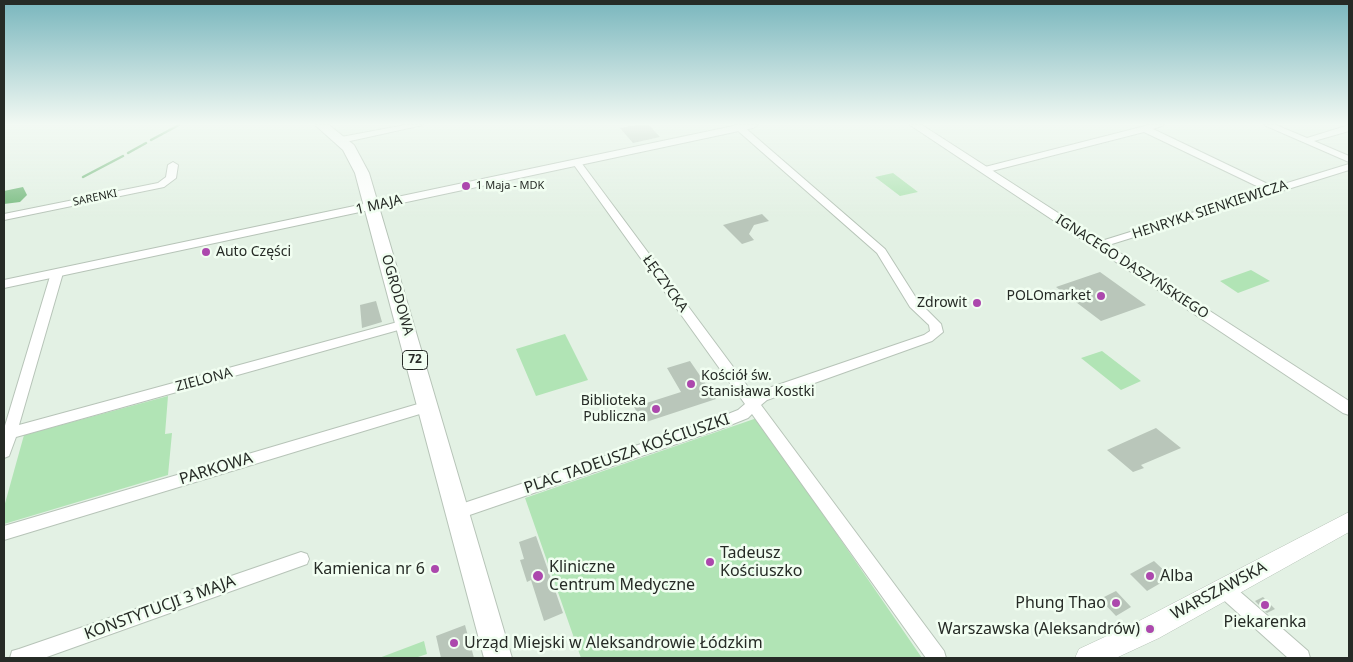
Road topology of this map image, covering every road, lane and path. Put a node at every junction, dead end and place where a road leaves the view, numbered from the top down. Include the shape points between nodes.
1 (355, 156) edge
2 (607, 156) edge
3 (772, 156) edge
4 (962, 156) edge
5 (1040, 156) edge
6 (1202, 156) edge
7 (578, 162) junction
8 (173, 165) dead end
9 (1349, 167) edge
10 (984, 170) junction
11 (1272, 190) junction
12 (372, 207) junction
13 (4, 218) edge
14 (1099, 245) junction
15 (57, 273) junction
16 (4, 284) edge
17 (405, 324) junction
18 (753, 405) junction
19 (428, 406) junction
20 (1349, 409) edge
21 (6, 435) edge
22 (4, 452) edge
23 (458, 512) junction
24 (1347, 525) edge
25 (4, 533) edge
26 (301, 559) dead end
27 (1224, 589) junction
28 (19, 658) edge
29 (498, 658) edge
30 (937, 658) edge
31 (1088, 658) edge
32 (1301, 658) edge

1 - 12 main road, OGRODOWA / 72
2 - 7 street, 1 MAJA
3 - 18 street, PLAC TADEUSZA KOŚCIUSZKI via 881,251 914,304 935,324 937,332 762,396
4 - 10 street, IGNACEGO DASZYŃSKIEGO
5 - 10 street
6 - 11 street
7 - 12 street, 1 MAJA
7 - 18 street, ŁĘCZYCKA
8 - 13 street, SARENKI via 171,178 162,185
9 - 11 street, HENRYKA SIENKIEWICZA
10 - 14 street, IGNACEGO DASZYŃSKIEGO
11 - 14 street, HENRYKA SIENKIEWICZA
12 - 15 street, 1 MAJA
12 - 17 main road, OGRODOWA / 72
14 - 20 street, IGNACEGO DASZYŃSKIEGO
15 - 16 street, 1 MAJA
15 - 21 street
17 - 19 main road, OGRODOWA / 72
17 - 21 street, ZIELONA
18 - 23 street, PLAC TADEUSZA KOŚCIUSZKI via 743,414 718,424
18 - 30 street
19 - 23 main road, OGRODOWA / 72
19 - 25 street, PARKOWA
21 - 22 street
23 - 29 main road, 72
24 - 27 main road, WARSZAWSKA
26 - 28 street, KONSTYTUCJI 3 MAJA
27 - 31 main road, WARSZAWSKA
27 - 32 street

